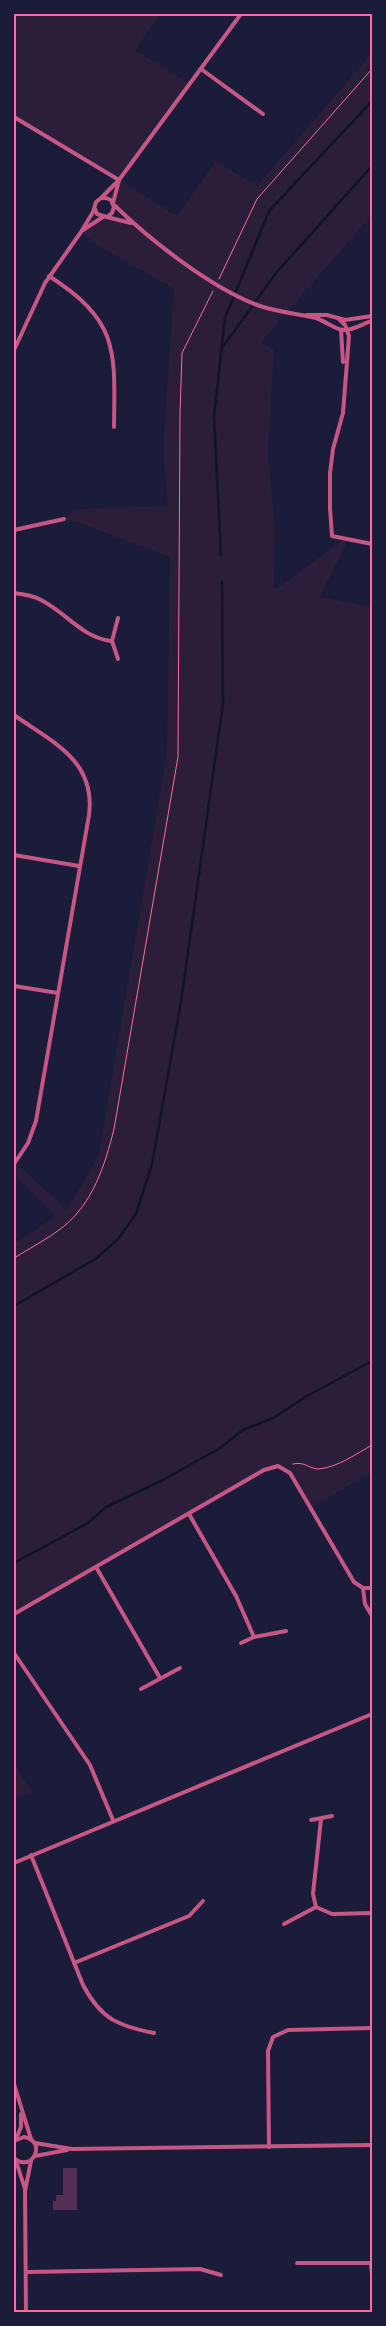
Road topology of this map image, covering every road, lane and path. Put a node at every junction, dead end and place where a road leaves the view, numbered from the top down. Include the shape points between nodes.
1 (241, 14) edge
2 (201, 69) junction
3 (372, 69) edge
4 (263, 114) dead end
5 (14, 117) edge
6 (119, 180) junction
7 (101, 198) junction
8 (113, 203) junction
9 (94, 209) junction
10 (105, 217) junction
11 (133, 224) junction
12 (81, 232) junction
13 (49, 276) junction
14 (300, 314) junction
15 (372, 316) edge
16 (338, 318) junction
17 (349, 320) junction
18 (372, 321) edge
19 (344, 324) junction
20 (335, 327) junction
21 (354, 328) junction
22 (341, 330) junction
23 (347, 330) junction
24 (349, 336) junction
25 (340, 337) junction
26 (15, 343) edge
27 (14, 350) edge
28 (344, 370) junction
29 (114, 427) dead end
30 (64, 519) dead end
31 (14, 530) edge
32 (372, 544) edge
33 (14, 593) edge
34 (118, 618) dead end
35 (112, 641) junction
36 (118, 659) dead end
37 (14, 715) edge
38 (14, 856) edge
39 (79, 866) junction
40 (14, 986) edge
41 (58, 993) junction
42 (14, 1164) edge
43 (14, 1258) edge
44 (372, 1445) edge
45 (292, 1464) dead end
46 (188, 1514) junction
47 (96, 1567) junction
48 (363, 1588) junction
49 (372, 1588) edge
50 (14, 1614) edge
51 (372, 1616) edge
52 (286, 1632) dead end
53 (254, 1637) junction
54 (242, 1643) dead end
55 (14, 1653) edge
56 (180, 1668) dead end
57 (160, 1678) junction
58 (140, 1689) dead end
59 (372, 1714) edge
60 (332, 1816) dead end
61 (321, 1819) junction
62 (113, 1820) junction
63 (311, 1820) dead end
64 (31, 1855) junction
65 (14, 1863) edge
66 (203, 1901) dead end
67 (316, 1907) junction
68 (372, 1913) edge
69 (284, 1924) dead end
70 (74, 1963) junction
71 (372, 2028) edge
72 (154, 2033) dead end
73 (14, 2084) edge
74 (22, 2111) junction
75 (31, 2139) junction
76 (15, 2140) edge
77 (35, 2143) junction
78 (372, 2145) edge
79 (269, 2147) junction
80 (72, 2149) junction
81 (35, 2156) junction
82 (15, 2159) edge
83 (31, 2160) junction
84 (25, 2191) junction
85 (297, 2263) dead end
86 (372, 2263) edge
87 (26, 2272) junction
88 (372, 2274) edge
89 (221, 2275) dead end
90 (26, 2312) edge

1 - 2 street
2 - 4 street
2 - 6 street
3 - 43 path via 257,199 182,353 178,757 114,1129 103,1167 78,1212 56,1232
5 - 6 street
6 - 7 street
6 - 8 street
7 - 8 street
7 - 9 street
8 - 10 street via 112,213
8 - 11 street
9 - 10 street
9 - 12 street
10 - 11 street
10 - 12 street
11 - 14 street via 213,283 239,298
12 - 13 street
13 - 26 street
13 - 29 street via 85,303 107,336 114,371
14 - 16 street
14 - 20 street
15 - 17 street
16 - 17 street
16 - 19 street
17 - 19 street
18 - 21 street
19 - 22 street
19 - 23 street
20 - 22 street
20 - 25 street
21 - 23 street
21 - 24 street
22 - 23 street
22 - 25 street
23 - 24 street
24 - 28 street
25 - 28 street
26 - 27 street
28 - 32 street via 343,413 330,473 332,536
30 - 31 street
33 - 35 street via 42,600 85,633
34 - 35 street
35 - 36 street
37 - 39 street via 70,755 84,774 90,802
38 - 39 street
39 - 41 street
40 - 41 street
41 - 42 street via 36,1121 28,1143
44 - 45 path via 329,1466 316,1469 303,1463
46 - 47 street
46 - 48 street via 264,1470 284,1467 354,1582
46 - 53 street via 236,1596
47 - 50 street
47 - 57 street
48 - 49 street
48 - 51 street via 365,1604
52 - 53 street
53 - 54 street
55 - 62 street via 90,1765
56 - 57 street
57 - 58 street
59 - 62 street
60 - 61 street
61 - 63 street
61 - 67 street via 313,1898
62 - 64 street
64 - 65 street
64 - 70 street
66 - 70 street via 189,1916
67 - 68 street via 332,1914
67 - 69 street
70 - 72 street via 87,1992 102,2011 120,2025
71 - 79 street via 288,2030 272,2037 268,2051
73 - 74 street
74 - 75 street
74 - 76 street
75 - 76 street
75 - 77 street
77 - 80 street
77 - 81 street
78 - 79 street
79 - 80 street
80 - 81 street
81 - 83 street
82 - 83 street via 24,2163
82 - 84 street
83 - 84 street
84 - 87 street
85 - 86 street
86 - 88 street
87 - 89 street via 200,2269
87 - 90 street

